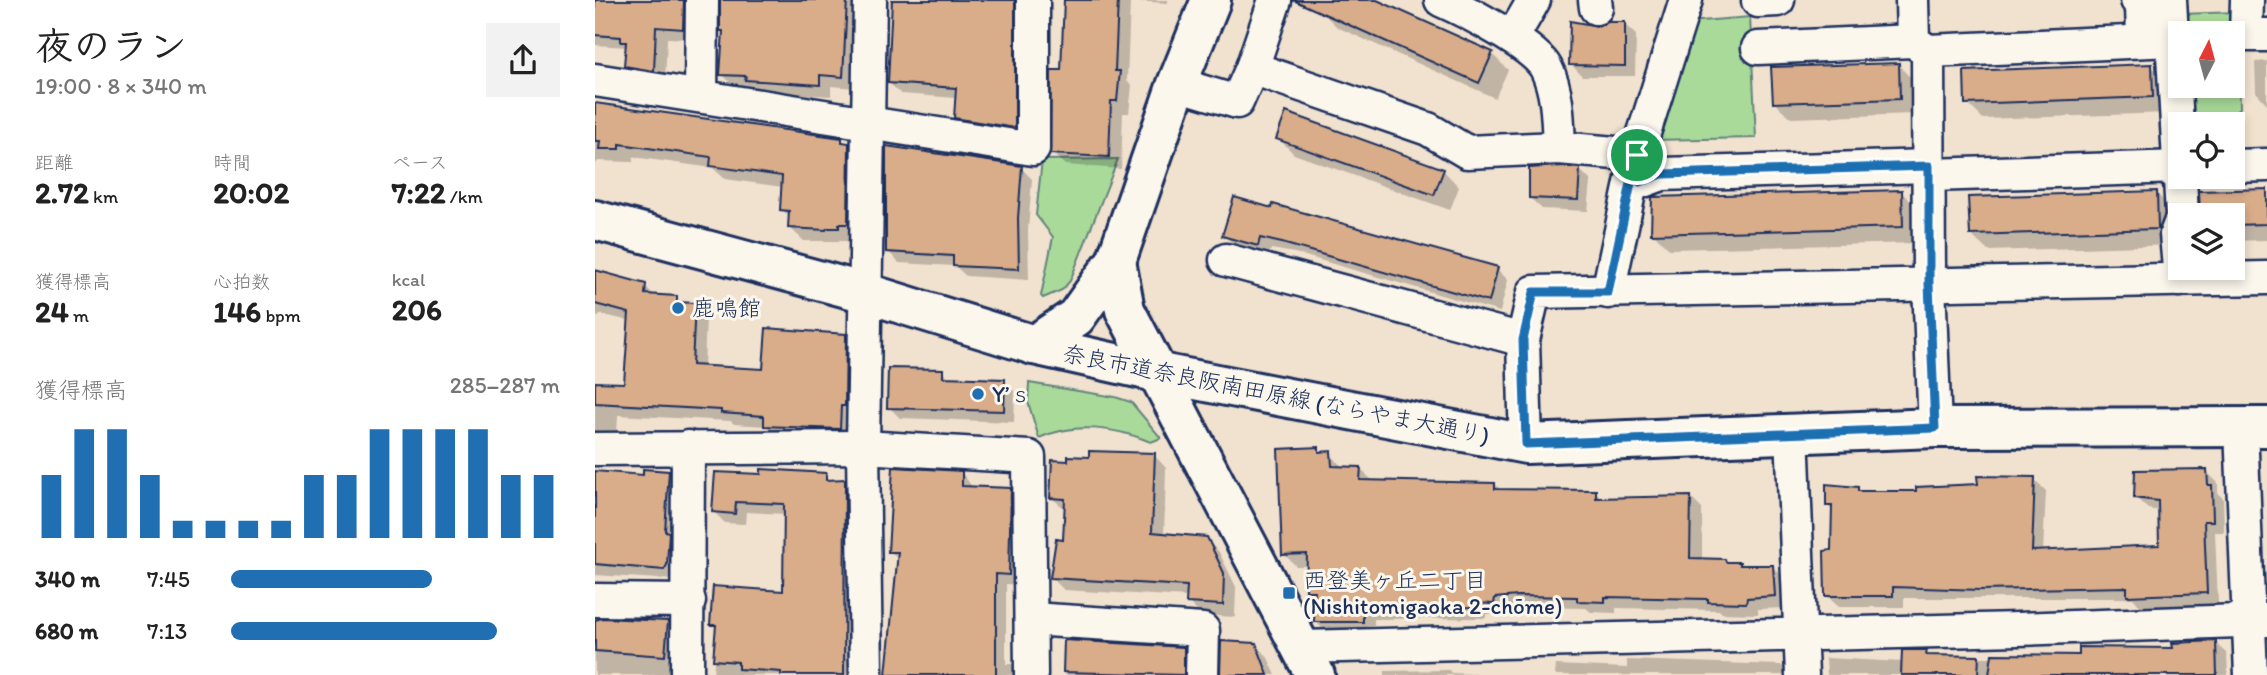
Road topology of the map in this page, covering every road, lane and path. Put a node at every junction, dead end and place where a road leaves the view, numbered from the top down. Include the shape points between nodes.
1 (702, 0) edge
2 (870, 0) edge
3 (1033, 0) edge
4 (1211, 0) edge
5 (1275, 0) edge
6 (1441, 0) edge
7 (1534, 0) edge
8 (1686, 0) edge
9 (1778, 0) edge
10 (1912, 0) edge
11 (2137, 0) edge
12 (2170, 0) edge
13 (2247, 0) edge
14 (1758, 1) edge
15 (2267, 35) edge
16 (1512, 38) junction
17 (2157, 40) junction
18 (1920, 46) junction
19 (1758, 48) dead end
20 (1252, 68) junction
21 (595, 80) edge
22 (1177, 84) junction
23 (701, 96) junction
24 (2170, 112) edge
25 (870, 123) junction
26 (1559, 148) junction
27 (1637, 155) junction
28 (2267, 165) edge
29 (2245, 166) edge
30 (2168, 167) edge
31 (1929, 170) junction
32 (595, 220) edge
33 (1116, 261) junction
34 (1238, 271) dead end
35 (2267, 278) edge
36 (2245, 279) edge
37 (2180, 280) edge
38 (1929, 284) junction
39 (1608, 292) junction
40 (866, 293) junction
41 (1523, 340) junction
42 (1034, 345) junction
43 (1160, 373) junction
44 (2254, 427) edge
45 (1935, 428) junction
46 (1792, 432) junction
47 (1526, 444) junction
48 (688, 447) junction
49 (863, 447) junction
50 (595, 449) edge
51 (595, 600) edge
52 (689, 601) junction
53 (1031, 619) junction
54 (2259, 620) edge
55 (1801, 633) junction
56 (1308, 661) edge
57 (687, 675) edge
58 (866, 675) edge
59 (1031, 675) edge
60 (1202, 675) edge
61 (1802, 675) edge
62 (2251, 675) edge

1 - 23 street
2 - 25 street
3 - 25 street via 1033,149
4 - 22 street
5 - 20 street
6 - 16 street via 1473,13
7 - 16 street
8 - 27 street
9 - 14 street
10 - 18 street
11 - 17 street
12 - 17 street
13 - 15 street via 2246,35
16 - 26 street via 1546,67 1556,106
17 - 18 street
17 - 24 street
18 - 19 street
18 - 31 street
20 - 22 street via 1237,102
20 - 26 street via 1428,129 1467,152
21 - 23 street
22 - 33 street
23 - 25 street
25 - 40 street
26 - 27 street
27 - 31 street via 1640,182 1662,174
27 - 39 street
28 - 29 street
30 - 31 street
31 - 38 street
32 - 40 street, 奈良市道奈良阪南田原線 (ならやま大通り)
33 - 42 street via 1076,317
33 - 43 street via 1125,310
34 - 41 street
35 - 36 street
37 - 38 street
38 - 39 street
38 - 45 street
39 - 41 street via 1534,292
40 - 42 street, 奈良市道奈良阪南田原線 (ならやま大通り)
40 - 49 street
41 - 47 street
42 - 43 street, 奈良市道奈良阪南田原線 (ならやま大通り)
43 - 47 street, 奈良市道奈良阪南田原線 (ならやま大通り)
43 - 56 street
44 - 45 street, 奈良市道奈良阪南田原線 (ならやま大通り)
44 - 54 street
45 - 46 street, 奈良市道奈良阪南田原線 (ならやま大通り)
46 - 47 street, 奈良市道奈良阪南田原線 (ならやま大通り)
46 - 55 street
48 - 49 street
48 - 50 street
48 - 52 street
49 - 53 street via 1029,457
49 - 58 street
51 - 52 street
52 - 57 street
53 - 59 street
53 - 60 street via 1203,630
54 - 55 street
54 - 62 street
55 - 56 street
55 - 61 street

